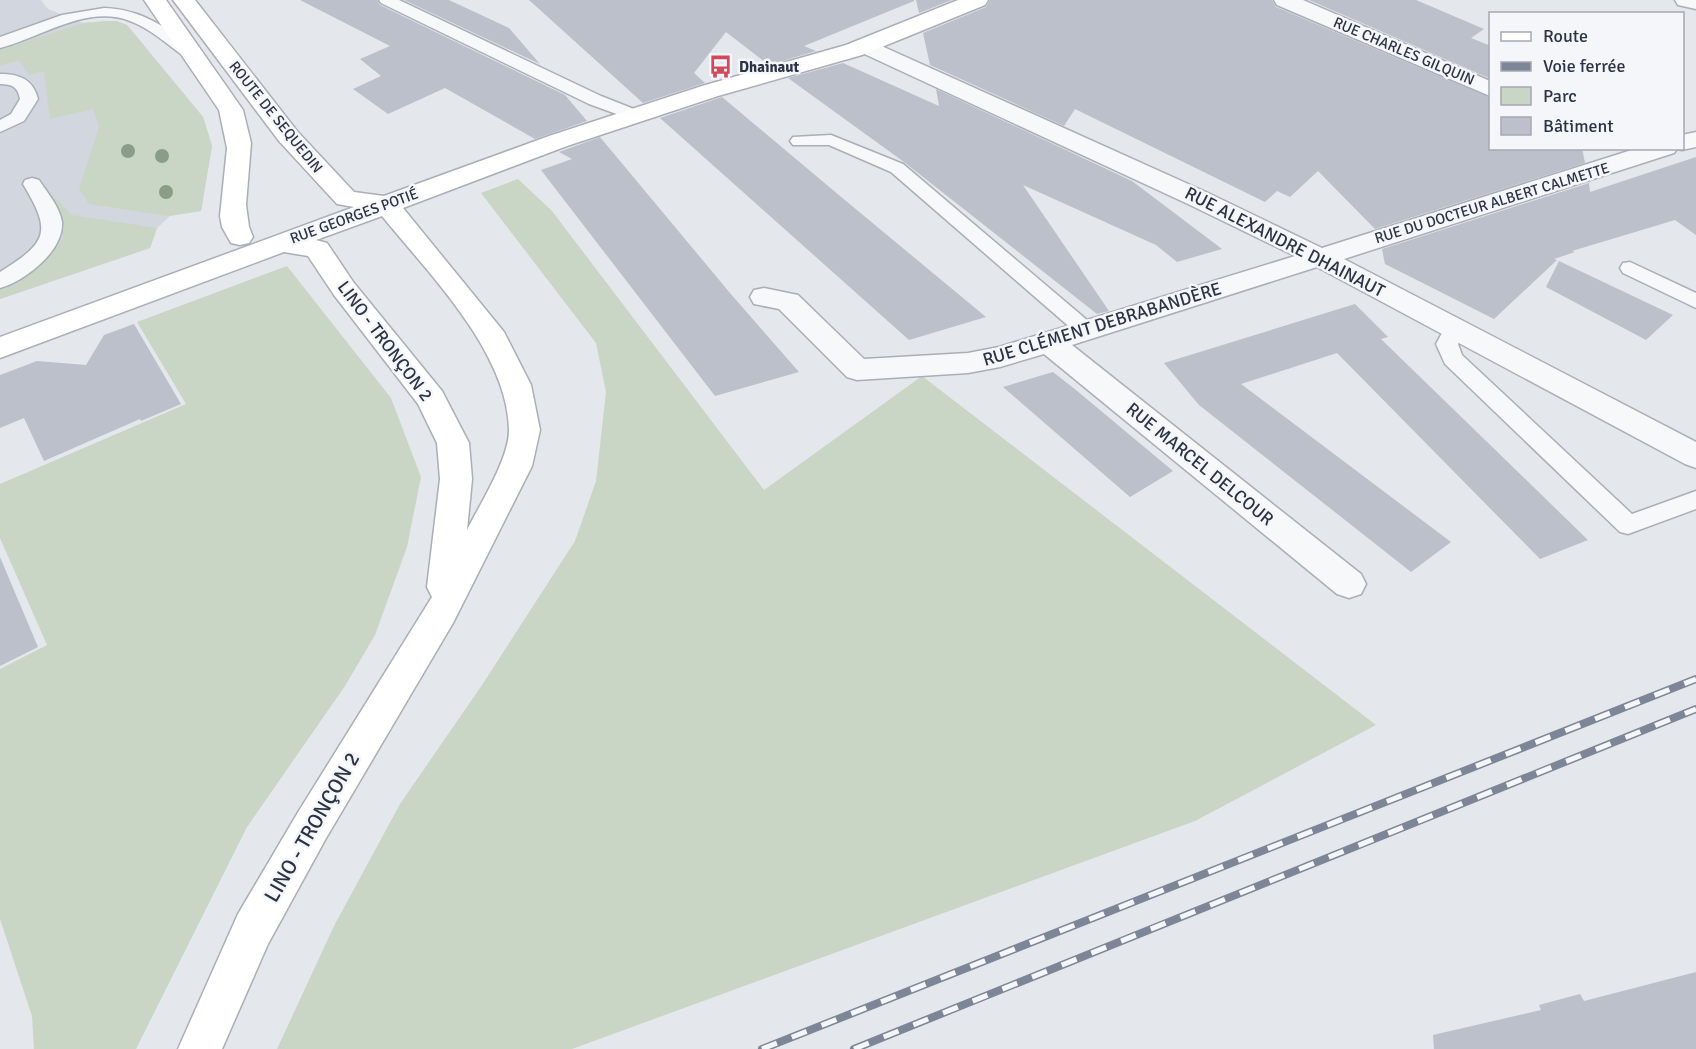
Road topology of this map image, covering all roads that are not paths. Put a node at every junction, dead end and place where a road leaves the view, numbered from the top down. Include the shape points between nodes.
1 (82, 0) edge
2 (119, 0) edge
3 (155, 0) edge
4 (184, 0) edge
5 (387, 0) edge
6 (977, 0) edge
7 (1285, 0) edge
8 (1686, 0) edge
9 (1696, 3) edge
10 (77, 16) junction
11 (0, 32) edge
12 (0, 43) edge
13 (866, 46) junction
14 (195, 56) junction
15 (0, 79) edge
16 (1489, 88) edge
17 (627, 112) junction
18 (1, 126) edge
19 (799, 141) dead end
20 (1646, 151) edge
21 (32, 184) dead end
22 (346, 198) junction
23 (387, 205) junction
24 (240, 237) junction
25 (281, 243) junction
26 (1319, 256) junction
27 (1630, 268) dead end
28 (0, 281) edge
29 (764, 297) dead end
30 (1696, 301) edge
31 (0, 327) edge
32 (1454, 329) junction
33 (1088, 332) junction
34 (1050, 343) junction
35 (0, 348) edge
36 (1696, 456) edge
37 (1696, 500) edge
38 (1350, 584) dead end
39 (441, 613) junction
40 (200, 1049) edge

1 - 11 lane
2 - 10 lane
3 - 14 main road, ROUTE DE SEQUEDIN
4 - 22 main road, ROUTE DE SEQUEDIN via 288,136
5 - 17 lane
6 - 13 main road, RUE GEORGES POTIÉ
7 - 16 street, RUE CHARLES GILQUIN
8 - 9 street
10 - 12 lane
10 - 14 lane via 107,12 129,15
13 - 17 main road, RUE GEORGES POTIÉ
13 - 26 street, RUE ALEXANDRE DHAINAUT
14 - 24 main road, ROUTE DE SEQUEDIN via 226,101 237,130 233,217
15 - 18 lane via 25,85 29,99 18,117
17 - 22 main road, RUE GEORGES POTIÉ via 501,142
17 - 23 main road, RUE GEORGES POTIÉ
19 - 33 lane via 831,140 897,168
20 - 26 street, RUE DU DOCTEUR ALBERT CALMETTE
21 - 28 lane via 52,220 48,241
22 - 23 main road
22 - 24 main road, RUE GEORGES POTIÉ
23 - 25 main road, RUE GEORGES POTIÉ
23 - 39 main road, LINO - TRONÇON 2 via 494,339 516,385 525,429 516,466
24 - 25 main road
24 - 31 main road, RUE GEORGES POTIÉ
25 - 35 main road, RUE GEORGES POTIÉ
25 - 39 main road, LINO - TRONÇON 2 via 317,249 430,399 453,443 456,479
26 - 32 street, RUE ALEXANDRE DHAINAUT
26 - 33 street, RUE CLÉMENT DEBRABANDÈRE
27 - 30 lane
29 - 34 street, RUE CLÉMENT DEBRABANDÈRE via 788,302 857,370 968,363
32 - 36 street, RUE ALEXANDRE DHAINAUT
32 - 37 lane via 1447,344 1453,359 1628,525
33 - 34 street, RUE CLÉMENT DEBRABANDÈRE
34 - 38 street, RUE MARCEL DELCOUR
39 - 40 main road, LINO - TRONÇON 2 via 253,929

